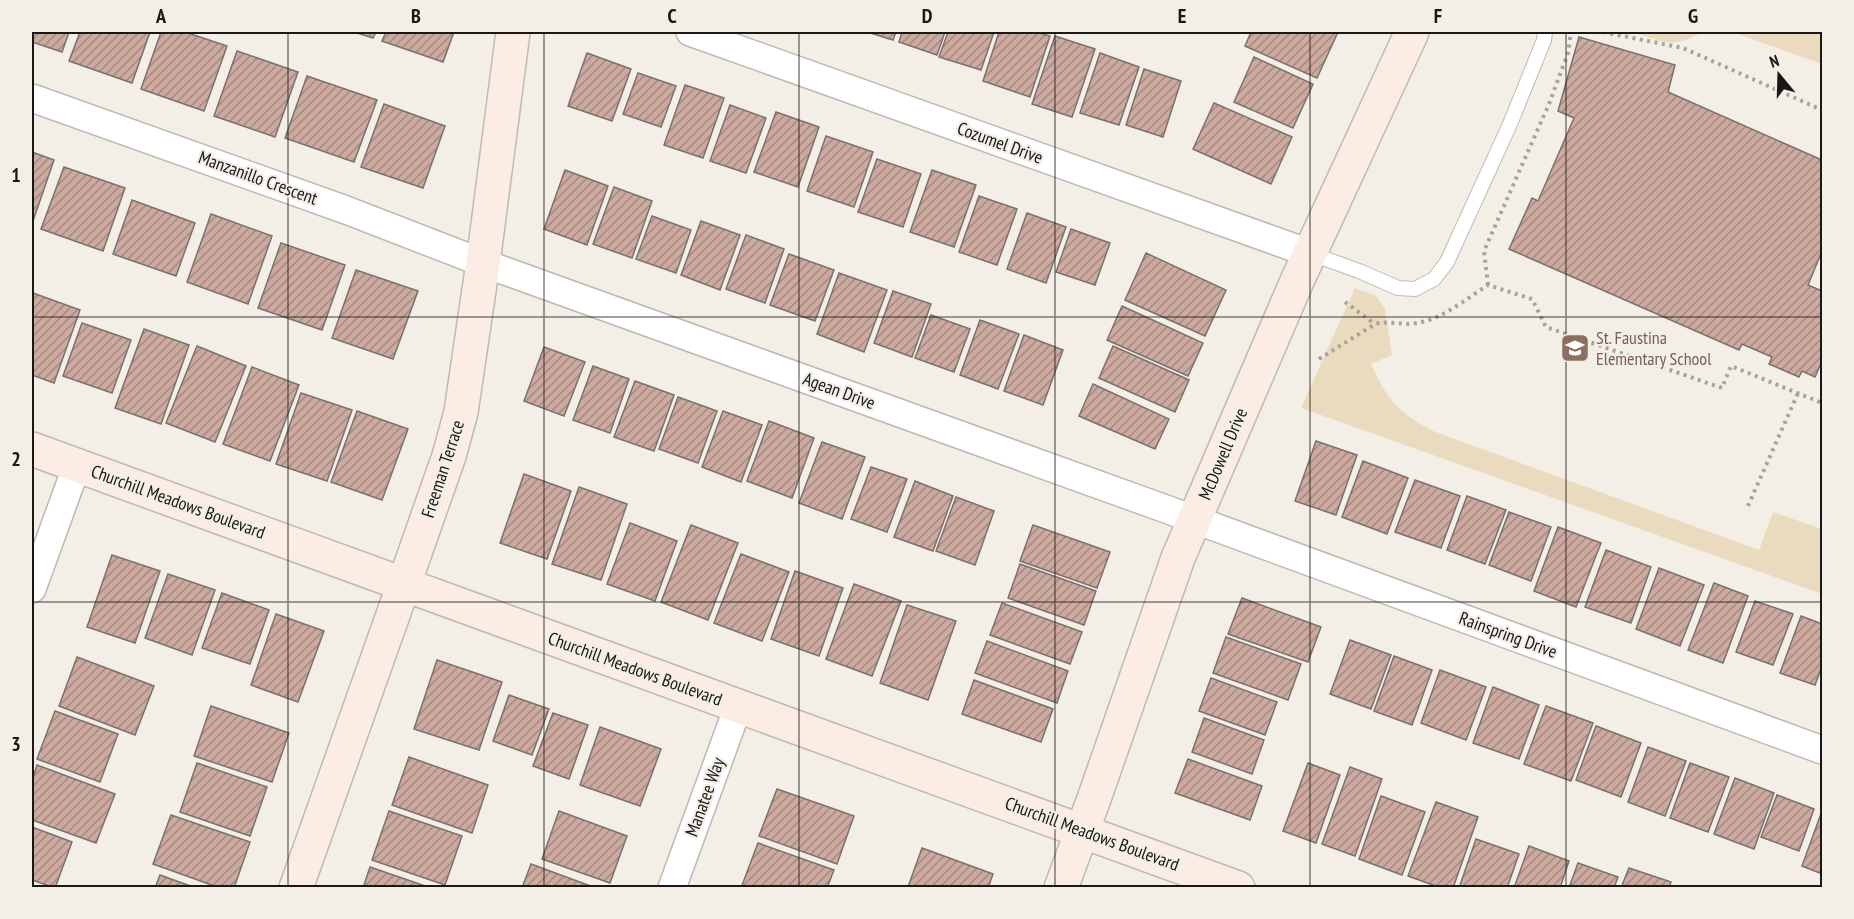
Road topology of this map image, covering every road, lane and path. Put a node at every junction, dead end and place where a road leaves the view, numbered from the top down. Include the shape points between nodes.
1 (513, 32) edge
2 (690, 32) edge
3 (1412, 32) edge
4 (1545, 32) edge
5 (1571, 32) edge
6 (1603, 32) edge
7 (32, 98) edge
8 (1822, 110) edge
9 (1309, 254) junction
10 (483, 262) junction
11 (1488, 285) junction
12 (1345, 302) dead end
13 (1375, 324) junction
14 (1319, 359) dead end
15 (1798, 393) junction
16 (1822, 403) edge
17 (32, 449) edge
18 (77, 465) junction
19 (1748, 506) dead end
20 (1194, 520) junction
21 (404, 584) junction
22 (32, 589) edge
23 (738, 707) junction
24 (1822, 750) edge
25 (1082, 830) junction
26 (296, 888) edge
27 (672, 888) edge
28 (1061, 888) edge
29 (1238, 888) edge

1 - 10 street, Freeman Terrace
2 - 9 street, Cozumel Drive
3 - 9 street, McDowell Drive
4 - 9 lane via 1510,124 1447,262 1434,279 1415,289 1398,288
5 - 11 path via 1568,53 1549,104 1484,251
6 - 8 path via 1683,48
7 - 10 street, Manzanillo Crescent
9 - 20 street, McDowell Drive
10 - 20 street, Agean Drive
10 - 21 street, Freeman Terrace via 461,412
11 - 13 path via 1441,315 1417,324
11 - 15 path via 1532,299 1546,327 1557,331 1722,388 1731,366
12 - 13 path
13 - 14 path
15 - 16 path
15 - 19 path
17 - 18 street, Churchill Meadows Boulevard
18 - 21 street, Churchill Meadows Boulevard
18 - 22 street
20 - 24 street, Rainspring Drive
20 - 25 street, McDowell Drive
21 - 23 street, Churchill Meadows Boulevard
21 - 26 street, Freeman Terrace
23 - 25 street, Churchill Meadows Boulevard
23 - 27 street, Manatee Way
25 - 28 street, McDowell Drive
25 - 29 street, Churchill Meadows Boulevard

